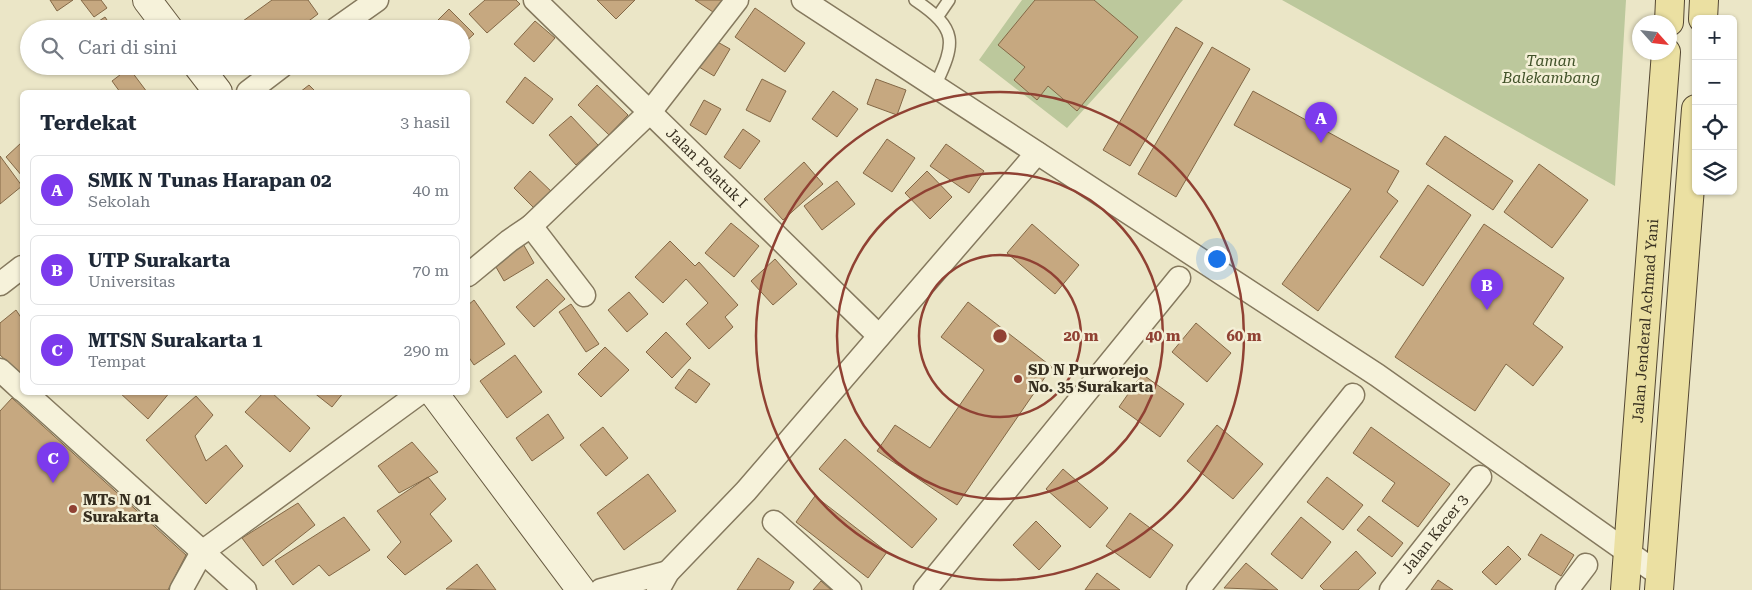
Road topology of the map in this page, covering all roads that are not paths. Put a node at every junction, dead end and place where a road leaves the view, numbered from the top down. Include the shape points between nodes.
1 (147, 0) edge
2 (377, 0) edge
3 (535, 0) edge
4 (737, 0) edge
5 (802, 0) edge
6 (915, 0) edge
7 (949, 0) edge
8 (1670, 0) edge
9 (1704, 0) edge
10 (1669, 15) edge
11 (1703, 15) edge
12 (938, 16) junction
13 (162, 20) edge
14 (349, 20) edge
15 (1665, 60) edge
16 (205, 75) edge
17 (270, 75) edge
18 (935, 86) junction
19 (216, 90) edge
20 (251, 90) edge
21 (650, 112) junction
22 (1693, 150) edge
23 (1037, 153) junction
24 (531, 226) junction
25 (20, 269) edge
26 (470, 273) edge
27 (1180, 278) dead end
28 (0, 284) edge
29 (584, 295) dead end
30 (879, 336) junction
31 (0, 370) edge
32 (20, 388) edge
33 (28, 395) edge
34 (417, 395) edge
35 (435, 395) edge
36 (1354, 395) dead end
37 (1480, 477) dead end
38 (774, 522) dead end
39 (202, 552) junction
40 (1628, 553) junction
41 (1586, 565) dead end
42 (663, 581) edge
43 (1660, 583) edge
44 (181, 590) edge
45 (245, 590) edge
46 (581, 590) edge
47 (601, 590) edge
48 (850, 590) edge
49 (925, 590) edge
50 (1198, 590) edge
51 (1391, 590) edge
52 (1567, 590) edge
53 (1625, 590) edge

1 - 13 main road
2 - 14 street
3 - 21 street, Jalan Pelatuk I
4 - 21 street
5 - 18 street
6 - 12 lane
7 - 12 lane
8 - 10 main road
9 - 11 main road
12 - 18 lane via 950,39 949,56
15 - 40 main road, Jalan Jenderal Achmad Yani
16 - 19 main road
17 - 20 street
18 - 23 street
21 - 24 street
21 - 30 street, Jalan Pelatuk I
22 - 43 main road
23 - 30 street
23 - 40 street via 1376,375
24 - 26 street
24 - 29 street
25 - 28 street
27 - 49 street
30 - 42 street via 746,491
31 - 32 street
33 - 39 street
34 - 39 street
35 - 46 main road
36 - 50 street
37 - 51 street, Jalan Kacer 3
38 - 48 street
39 - 44 street
39 - 45 street
40 - 43 street
40 - 53 main road, Jalan Jenderal Achmad Yani
41 - 52 street
42 - 47 street

